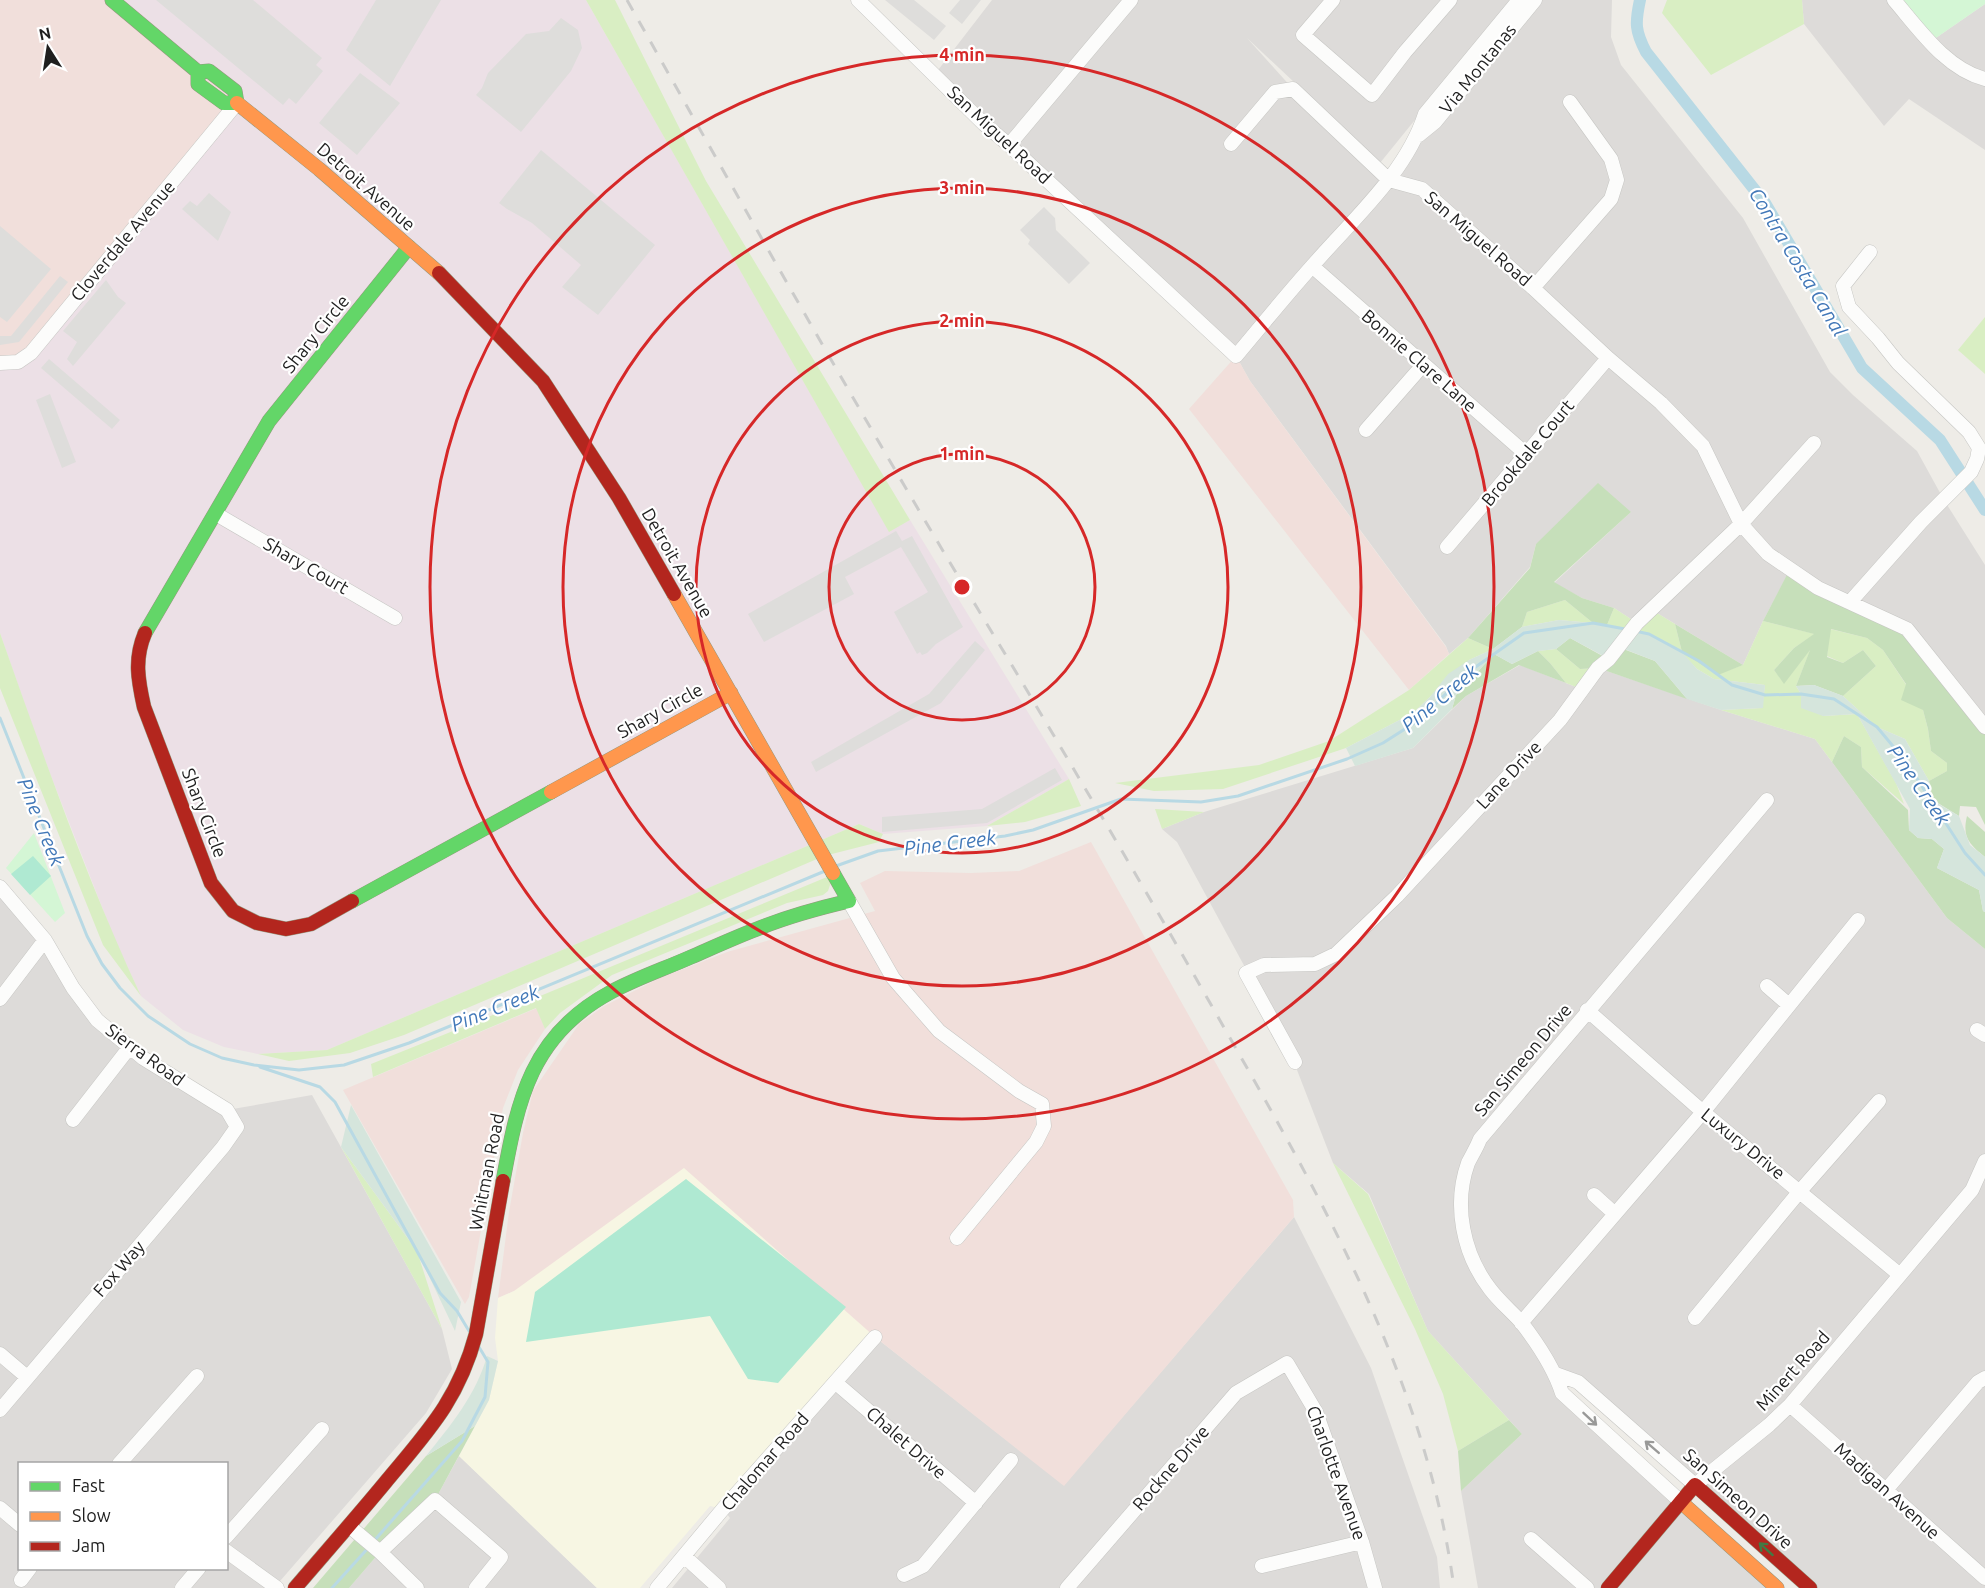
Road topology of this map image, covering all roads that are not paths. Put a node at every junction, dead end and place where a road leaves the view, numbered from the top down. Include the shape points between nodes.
1 (112, 0) edge
2 (858, 0) edge
3 (1131, 0) edge
4 (1333, 0) edge
5 (1450, 0) edge
6 (1519, 0) edge
7 (1535, 0) edge
8 (1894, 0) edge
9 (1985, 79) edge
10 (1570, 102) dead end
11 (237, 103) junction
12 (1419, 135) junction
13 (1231, 144) dead end
14 (1009, 145) junction
15 (1389, 180) junction
16 (409, 247) junction
17 (1870, 252) dead end
18 (1312, 266) junction
19 (1533, 288) junction
20 (1608, 358) junction
21 (0, 363) edge
22 (1423, 365) junction
23 (1366, 430) dead end
24 (1814, 443) dead end
25 (1526, 454) junction
26 (216, 514) junction
27 (1742, 524) junction
28 (1448, 547) dead end
29 (1850, 602) junction
30 (395, 618) dead end
31 (731, 693) junction
32 (1985, 727) edge
33 (1767, 800) dead end
34 (0, 887) edge
35 (849, 901) junction
36 (1858, 920) dead end
37 (45, 940) junction
38 (1767, 986) dead end
39 (0, 999) edge
40 (1789, 1005) junction
41 (1587, 1011) junction
42 (129, 1048) junction
43 (1295, 1062) dead end
44 (1879, 1101) dead end
45 (1703, 1112) junction
46 (73, 1120) dead end
47 (237, 1126) joint
48 (1985, 1161) edge
49 (1800, 1191) junction
50 (1594, 1195) dead end
51 (1615, 1214) junction
52 (957, 1238) dead end
53 (1900, 1275) junction
54 (1695, 1318) dead end
55 (1521, 1323) junction
56 (875, 1336) dead end
57 (0, 1354) edge
58 (1287, 1363) joint
59 (1556, 1374) junction
60 (197, 1376) dead end
61 (27, 1377) junction
62 (1985, 1378) edge
63 (836, 1383) junction
64 (1790, 1405) junction
65 (0, 1410) edge
66 (322, 1429) dead end
67 (1011, 1460) dead end
68 (123, 1462) edge
69 (1695, 1485) junction
70 (1886, 1490) junction
71 (1681, 1502) junction
72 (976, 1503) junction
73 (0, 1508) edge
74 (18, 1523) edge
75 (354, 1529) junction
76 (228, 1535) edge
77 (1531, 1539) dead end
78 (1362, 1542) junction
79 (228, 1552) edge
80 (380, 1552) junction
81 (684, 1556) junction
82 (1262, 1566) dead end
83 (29, 1570) edge
84 (198, 1570) edge
85 (904, 1575) dead end
86 (1985, 1578) edge
87 (21, 1580) dead end
88 (1076, 1585) edge
89 (182, 1588) edge
90 (277, 1588) edge
91 (295, 1588) edge
92 (417, 1588) edge
93 (476, 1588) edge
94 (657, 1588) edge
95 (719, 1588) edge
96 (1375, 1588) edge
97 (1587, 1588) edge
98 (1608, 1588) edge
99 (1777, 1588) edge
100 (1810, 1588) edge

1 - 11 street, Detroit Avenue via 198,72 198,84 224,103
2 - 14 street, San Miguel Road
3 - 14 street
4 - 5 street via 1303,35 1372,95
6 - 12 street, Via Montanas via 1425,114
7 - 12 street, Via Montanas via 1435,122
8 - 9 street via 1958,67
10 - 19 street via 1611,159 1617,180 1611,199
11 - 16 street, Detroit Avenue
11 - 21 street, Cloverdale Avenue via 31,353 18,362
12 - 15 street, Via Montanas
13 - 15 street via 1275,92 1293,89
14 - 18 street, San Miguel Road via 1236,356
15 - 18 street, San Miguel Road
15 - 19 street, San Miguel Road via 1422,189
16 - 26 street, Shary Circle via 269,421
16 - 31 street, Detroit Avenue via 449,282 543,381 619,498
17 - 29 street via 1843,286 1849,307 1898,363 1969,432 1979,448 1971,472
18 - 22 street, Bonnie Clare Lane
19 - 20 street, San Miguel Road
20 - 25 street, Brookdale Court
20 - 27 street, San Miguel Road via 1661,403 1703,446
22 - 23 street
22 - 25 street, Bonnie Clare Lane
24 - 27 street, Lane Drive
25 - 28 street, Brookdale Court
26 - 30 street, Shary Court
26 - 31 street, Shary Circle via 149,624 138,649 138,680 144,707 211,883 233,911 257,923 286,929 311,924
27 - 29 street, San Miguel Road via 1768,554 1818,588
27 - 43 street, Lane Drive via 1637,623 1551,729 1397,896 1336,954 1315,964 1264,965 1246,974
29 - 32 street, San Miguel Road via 1907,629
31 - 35 street, Detroit Avenue
33 - 41 street, San Simeon Drive
34 - 37 street, Sierra Road
35 - 52 street, Detroit Avenue via 892,978 939,1031 1042,1104 1044,1126 1036,1142
35 - 75 street, Whitman Road via 774,922 626,984 588,1006 548,1047 519,1101 473,1348 461,1382
36 - 40 street
37 - 39 street
37 - 42 street, Sierra Road via 73,988 98,1020
38 - 40 street
40 - 45 street
41 - 45 street, Luxury Drive
41 - 55 street, San Simeon Drive via 1480,1139 1468,1164 1462,1192 1462,1224 1471,1260 1490,1289
42 - 46 street
42 - 47 street, Sierra Road via 227,1110
44 - 49 street
45 - 49 street, Luxury Drive
45 - 51 street
47 - 61 street, Fox Way
48 - 53 street, Minert Road via 1972,1190
49 - 53 street, Luxury Drive
49 - 54 street
50 - 51 street
51 - 55 street
53 - 64 street, Minert Road
55 - 59 street, San Simeon Drive
56 - 63 street, Chalomar Road
57 - 61 street
58 - 78 street, Charlotte Avenue via 1316,1412
58 - 88 street, Rockne Drive via 1236,1393
69 -> 59 street, San Simeon Drive via 1578,1382
59 -> 71 street, San Simeon Drive via 1562,1393
60 - 68 street
61 - 65 street, Fox Way
62 - 70 street
63 - 72 street, Chalet Drive
63 - 81 street, Chalomar Road
64 - 69 street, Minert Road
64 - 70 street, Madigan Avenue
66 - 76 street
67 - 72 street
69 - 71 street, Minert Road
100 -> 69 street, San Simeon Drive
70 - 86 street, Madigan Avenue
71 - 98 street, Minert Road
71 - 99 street, San Simeon Drive
72 - 85 street via 923,1566
73 - 74 street
75 - 80 street
75 - 91 street, Whitman Road
77 - 97 street
78 - 82 street
78 - 96 street, Charlotte Avenue
79 - 90 street
80 - 92 street
80 - 93 street via 435,1500 501,1557
81 - 94 street, Chalomar Road
81 - 95 street
83 - 87 street
84 - 89 street

